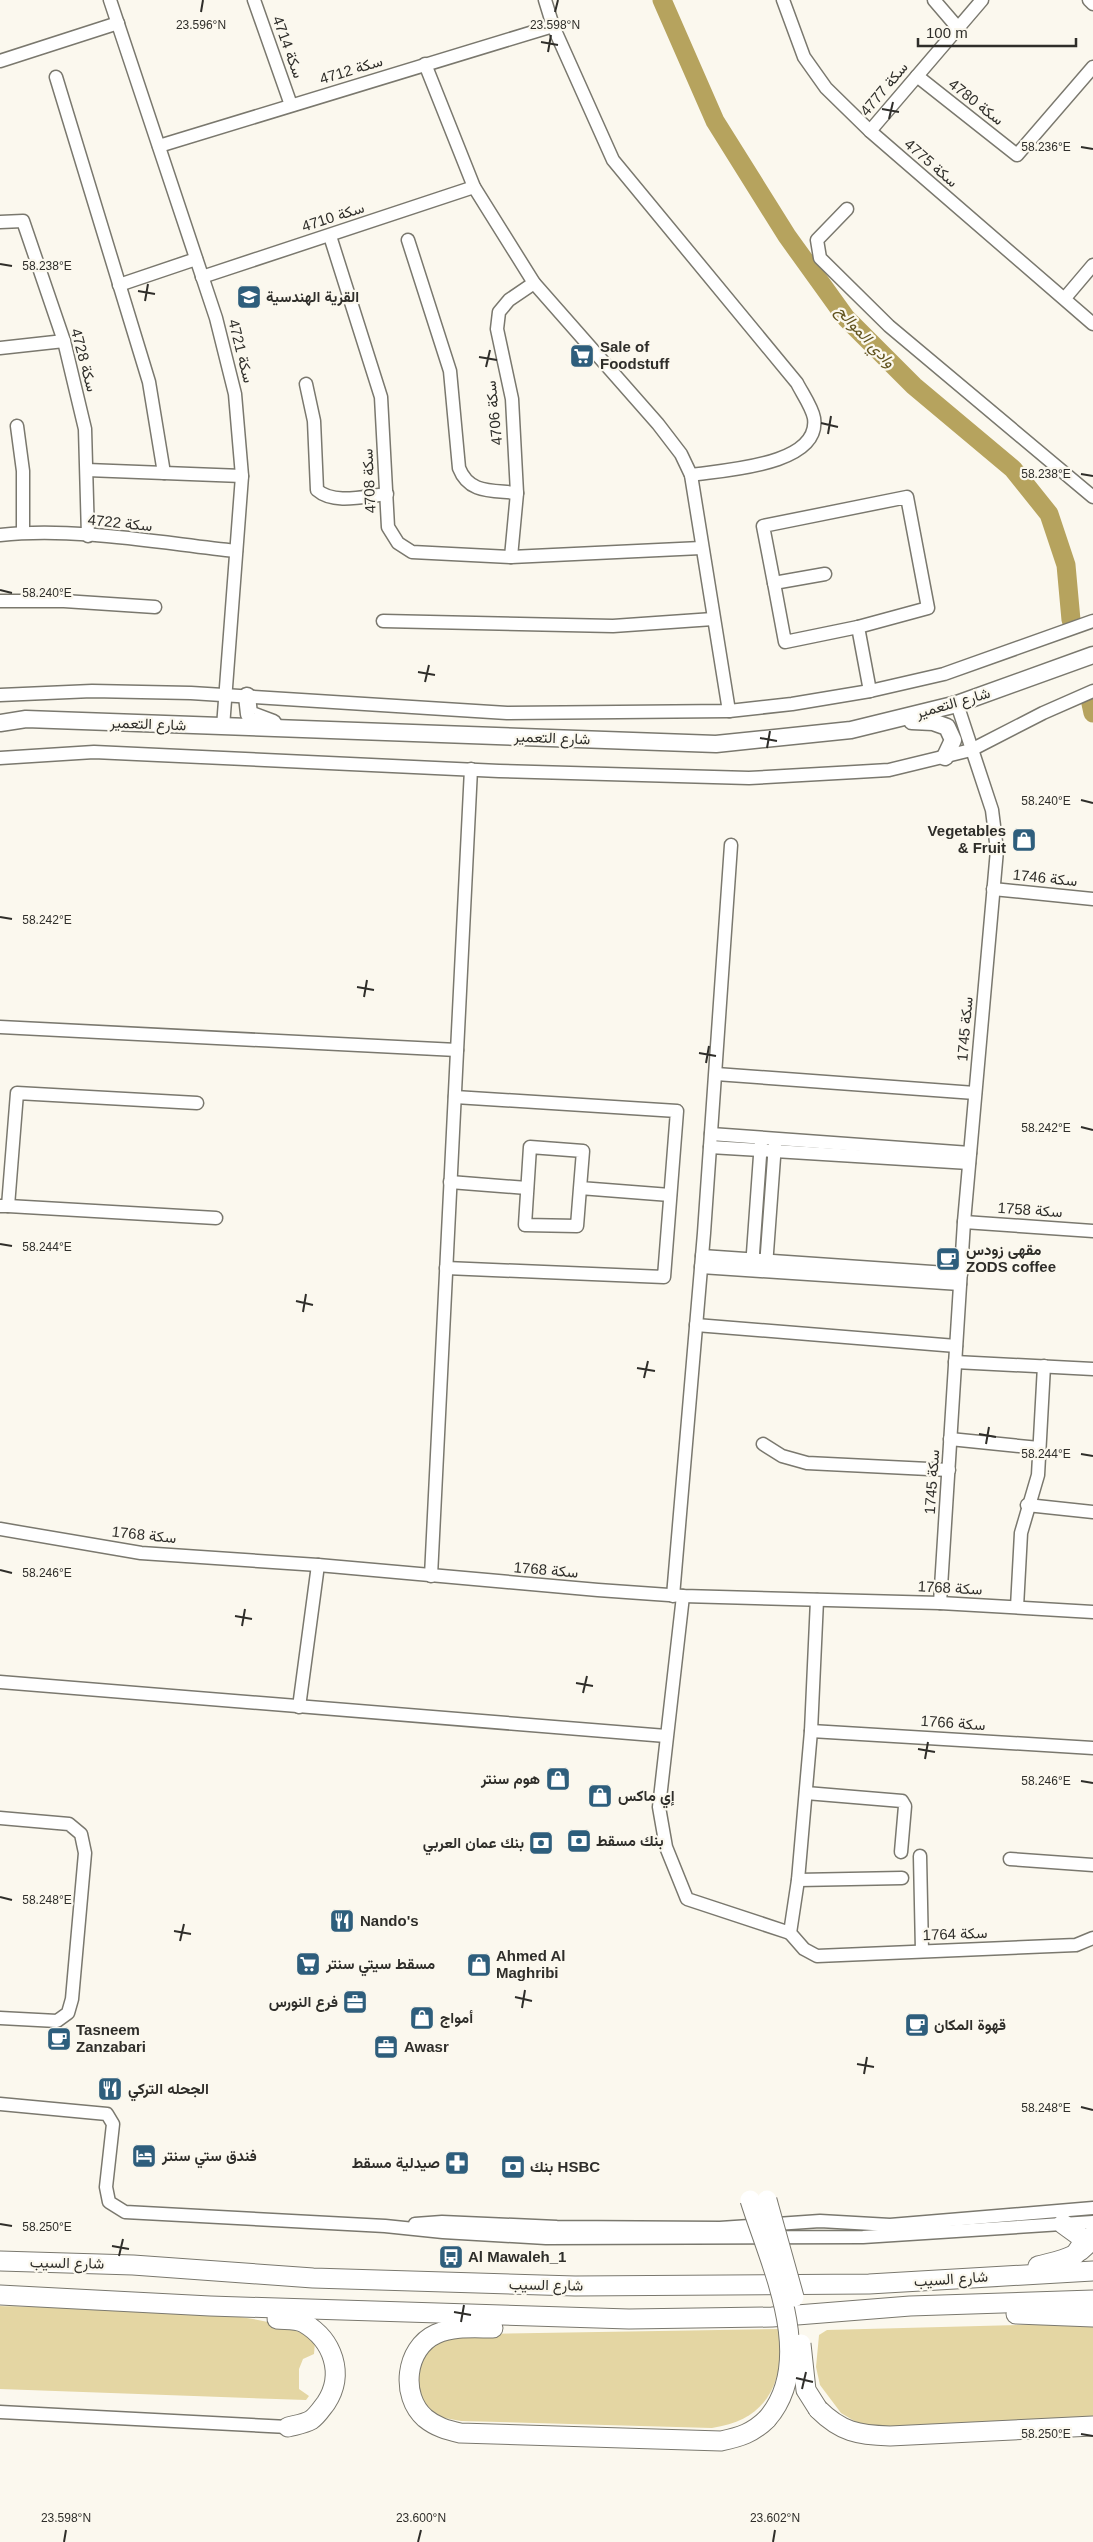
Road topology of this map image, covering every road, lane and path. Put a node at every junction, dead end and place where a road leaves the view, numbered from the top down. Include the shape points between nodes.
1 (110, 0) edge
2 (254, 0) edge
3 (545, 0) edge
4 (782, 0) edge
5 (934, 0) edge
6 (982, 0) edge
7 (1089, 0) edge
8 (1093, 4) edge
9 (118, 23) junction
10 (553, 26) junction
11 (958, 28) junction
12 (0, 61) edge
13 (425, 64) junction
14 (1093, 67) edge
15 (917, 76) junction
16 (56, 77) dead end
17 (291, 105) junction
18 (870, 131) junction
19 (159, 146) junction
20 (474, 187) junction
21 (847, 209) dead end
22 (0, 222) edge
23 (330, 236) junction
24 (408, 240) dead end
25 (196, 259) junction
26 (1093, 265) edge
27 (202, 277) junction
28 (534, 283) junction
29 (119, 285) junction
30 (1064, 298) junction
31 (1093, 324) edge
32 (64, 341) junction
33 (0, 348) edge
34 (306, 384) dead end
35 (17, 426) dead end
36 (86, 470) junction
37 (164, 473) junction
38 (691, 475) junction
39 (242, 476) junction
40 (516, 493) junction
41 (387, 494) junction
42 (1093, 497) edge
43 (23, 532) junction
44 (0, 535) edge
45 (88, 536) junction
46 (701, 548) junction
47 (236, 551) junction
48 (511, 557) junction
49 (825, 574) dead end
50 (774, 583) junction
51 (0, 601) edge
52 (155, 607) dead end
53 (713, 619) junction
54 (383, 621) dead end
55 (1093, 621) edge
56 (858, 627) junction
57 (1093, 656) edge
58 (870, 691) junction
59 (1093, 691) edge
60 (0, 695) edge
61 (225, 695) junction
62 (247, 696) junction
63 (957, 704) junction
64 (729, 711) junction
65 (892, 720) junction
66 (0, 722) edge
67 (222, 727) junction
68 (284, 729) junction
69 (970, 750) junction
70 (945, 757) junction
71 (0, 758) edge
72 (471, 769) junction
73 (731, 845) dead end
74 (993, 889) junction
75 (1093, 899) edge
76 (0, 1027) edge
77 (457, 1050) junction
78 (716, 1074) junction
79 (976, 1094) junction
80 (455, 1097) junction
81 (197, 1103) dead end
82 (711, 1134) junction
83 (761, 1144) junction
84 (775, 1145) junction
85 (710, 1147) junction
86 (970, 1158) junction
87 (450, 1182) junction
88 (527, 1188) junction
89 (580, 1188) junction
90 (670, 1195) junction
91 (4, 1206) edge
92 (216, 1218) dead end
93 (964, 1222) junction
94 (1093, 1231) edge
95 (701, 1261) junction
96 (753, 1265) junction
97 (766, 1266) junction
98 (446, 1268) junction
99 (961, 1279) junction
100 (696, 1325) junction
101 (956, 1346) junction
102 (955, 1362) junction
103 (1044, 1366) junction
104 (1093, 1369) edge
105 (950, 1440) junction
106 (763, 1444) dead end
107 (1039, 1448) junction
108 (948, 1470) junction
109 (1027, 1505) junction
110 (1093, 1512) edge
111 (0, 1529) edge
112 (318, 1565) junction
113 (430, 1576) junction
114 (678, 1596) junction
115 (817, 1600) junction
116 (940, 1603) junction
117 (1017, 1608) junction
118 (1093, 1612) edge
119 (0, 1682) edge
120 (299, 1707) junction
121 (811, 1731) junction
122 (666, 1736) junction
123 (1093, 1748) edge
124 (806, 1793) junction
125 (0, 1818) edge
126 (901, 1852) dead end
127 (920, 1856) dead end
128 (1010, 1859) dead end
129 (1093, 1864) edge
130 (902, 1878) dead end
131 (798, 1880) junction
132 (790, 1932) junction
133 (1093, 1938) edge
134 (922, 1952) junction
135 (0, 2018) edge
136 (0, 2104) edge
137 (1093, 2208) edge
138 (1093, 2222) edge
139 (1063, 2224) junction
140 (385, 2226) junction
141 (1093, 2235) edge
142 (0, 2251) edge
143 (1074, 2256) junction
144 (0, 2261) edge
145 (98, 2263) junction
146 (1093, 2271) edge
147 (1000, 2275) junction
148 (0, 2295) edge
149 (1093, 2300) edge
150 (210, 2306) junction
151 (910, 2306) junction
152 (1093, 2316) edge
153 (628, 2319) junction
154 (0, 2412) edge
155 (1093, 2426) edge
156 (288, 2427) joint

1 - 9 street, سكة 4721
2 - 17 street, سكة 4714
3 - 10 street
4 - 18 street, سكة 4775 via 804,57 826,88
5 - 11 street
6 - 11 street, سكة 4777
7 - 8 street
9 - 12 street
9 - 19 street, سكة 4721
10 - 13 street, سكة 4712
10 - 38 street via 613,160 797,383 814,418 811,436 798,452 775,461
11 - 15 street, سكة 4777
13 - 17 street, سكة 4712
13 - 20 street
14 - 15 street, سكة 4780 via 1017,155
15 - 18 street, سكة 4777
16 - 29 street
17 - 19 street, سكة 4712
18 - 30 street, سكة 4775
19 - 25 street, سكة 4721
20 - 23 street, سكة 4710
20 - 28 street
21 - 42 street via 817,240 820,258 890,326
22 - 32 street, سكة 4728 via 23,221
23 - 27 street, سكة 4710
23 - 41 street, سكة 4708 via 381,397
24 - 40 street via 450,371 459,468 463,479 473,487
25 - 27 street, سكة 4721
25 - 29 street
26 - 30 street
27 - 39 street, سكة 4721 via 235,394
28 - 38 street via 658,424 681,454
28 - 40 street, سكة 4706 via 509,300 499,312 497,329 512,399
29 - 37 street via 149,382
30 - 31 street, سكة 4775
32 - 33 street
32 - 36 street, سكة 4728 via 85,429
34 - 41 street via 314,421 317,490 324,496 337,499
35 - 43 street via 24,471
36 - 37 street
36 - 45 street, سكة 4728
37 - 39 street
38 - 46 street
39 - 47 street, سكة 4721
40 - 48 street, سكة 4706
41 - 48 street, سكة 4708 via 388,527 398,543 412,552
43 - 44 street, سكة 4722
43 - 45 street, سكة 4722
45 - 47 street, سكة 4722
46 - 48 street, سكة 4708
46 - 53 street
47 - 61 street, سكة 4721
49 - 50 street
50 - 56 street via 785,642
50 - 56 street via 764,526 907,497 928,608
51 - 52 street
53 - 54 street via 613,626
53 - 64 street
55 - 58 street via 944,674
56 - 58 street
57 - 63 main road, شارع التعمير
58 - 64 street
59 - 69 street
60 - 61 street via 92,691
61 - 62 street
61 - 67 street, سكة 4721
62 - 64 street via 507,713
62 - 68 main road via 249,714
63 - 65 main road, شارع التعمير
63 - 69 street, سكة 1745
65 - 68 main road, شارع التعمير via 851,730 716,744
65 - 70 main road via 933,722 947,727 953,740
66 - 67 main road, شارع التعمير via 26,719
67 - 68 main road, شارع التعمير
69 - 70 street
69 - 74 street, سكة 1745 via 988,795 996,835
70 - 72 street via 889,770 749,778
71 - 72 street via 94,752
72 - 77 street
73 - 78 street
74 - 75 street, سكة 1746
74 - 79 street, سكة 1745
76 - 77 street
77 - 80 street
78 - 79 street
78 - 82 street
79 - 86 street, سكة 1745
80 - 87 street
80 - 90 street via 677,1111
81 - 91 street via 17,1093
82 - 83 street
82 - 85 street
83 - 84 street
83 - 85 street
83 - 96 street
84 - 86 street
84 - 97 street
85 - 95 street
86 - 93 street, سكة 1745
87 - 88 street
87 - 98 street
88 - 89 street via 525,1225 577,1226
88 - 89 street via 530,1147 583,1151
89 - 90 street
90 - 98 street via 664,1277
91 - 92 street
93 - 94 street, سكة 1758
93 - 99 street, سكة 1745
95 - 96 street
95 - 100 street
96 - 97 street
97 - 99 street
98 - 113 street
99 - 101 street, سكة 1745
100 - 101 street
100 - 114 street
101 - 102 street, سكة 1745
102 - 103 street
102 - 105 street, سكة 1745
103 - 104 street
103 - 107 street
105 - 107 street
105 - 108 street, سكة 1745
106 - 108 street via 782,1456 807,1463
107 - 109 street via 1038,1475
108 - 116 street, سكة 1745
109 - 110 street
109 - 117 street via 1021,1533
111 - 112 street, سكة 1768 via 141,1553
112 - 113 street, سكة 1768
112 - 120 street
113 - 114 street, سكة 1768
114 - 115 street, سكة 1768
114 - 122 street
115 - 116 street, سكة 1768
115 - 121 street
116 - 117 street, سكة 1768
117 - 118 street, سكة 1768
119 - 120 street
120 - 122 street
121 - 123 street, سكة 1766
121 - 124 street
122 - 132 street via 659,1807 666,1847 688,1899
124 - 126 street via 902,1802 905,1806
124 - 131 street
125 - 135 street via 69,1824 81,1834 85,1853 68,2013 57,2021
127 - 134 street
128 - 129 street
130 - 131 street
131 - 132 street
132 - 134 street, سكة 1764 via 804,1949 817,1956
133 - 134 street, سكة 1764 via 1076,1945
136 - 140 street via 107,2114 113,2124 106,2187 109,2202 125,2212
137 - 140 street via 890,2225 820,2221 720,2228 557,2227 442,2222
138 - 139 street
139 - 140 street via 789,2239 546,2238
139 - 143 highway via 1081,2237 1082,2244
141 - 143 highway via 1087,2247
142 - 145 highway
143 - 147 highway
144 - 145 highway, شارع السيب
145 - 147 highway, شارع السيب via 313,2278 575,2286 868,2284
146 - 147 highway, شارع السيب
148 - 150 highway, شارع السيب
149 - 151 highway, شارع السيب
150 - 153 highway, شارع السيب
150 - 156 highway via 225,2312 302,2322 330,2347 336,2378 332,2394 311,2420
151 - 152 highway via 927,2312
151 - 153 highway, شارع السيب via 772,2317
153 - 155 highway, bridge via 564,2327 468,2328 443,2332 426,2340 415,2353 409,2372 415,2406 441,2429 460,2433 721,2441 744,2436 756,2429 776,2408 788,2380 788,2337 780,2287 759,2200 792,2286 806,2390 832,2423 848,2431 890,2436
154 - 156 street

